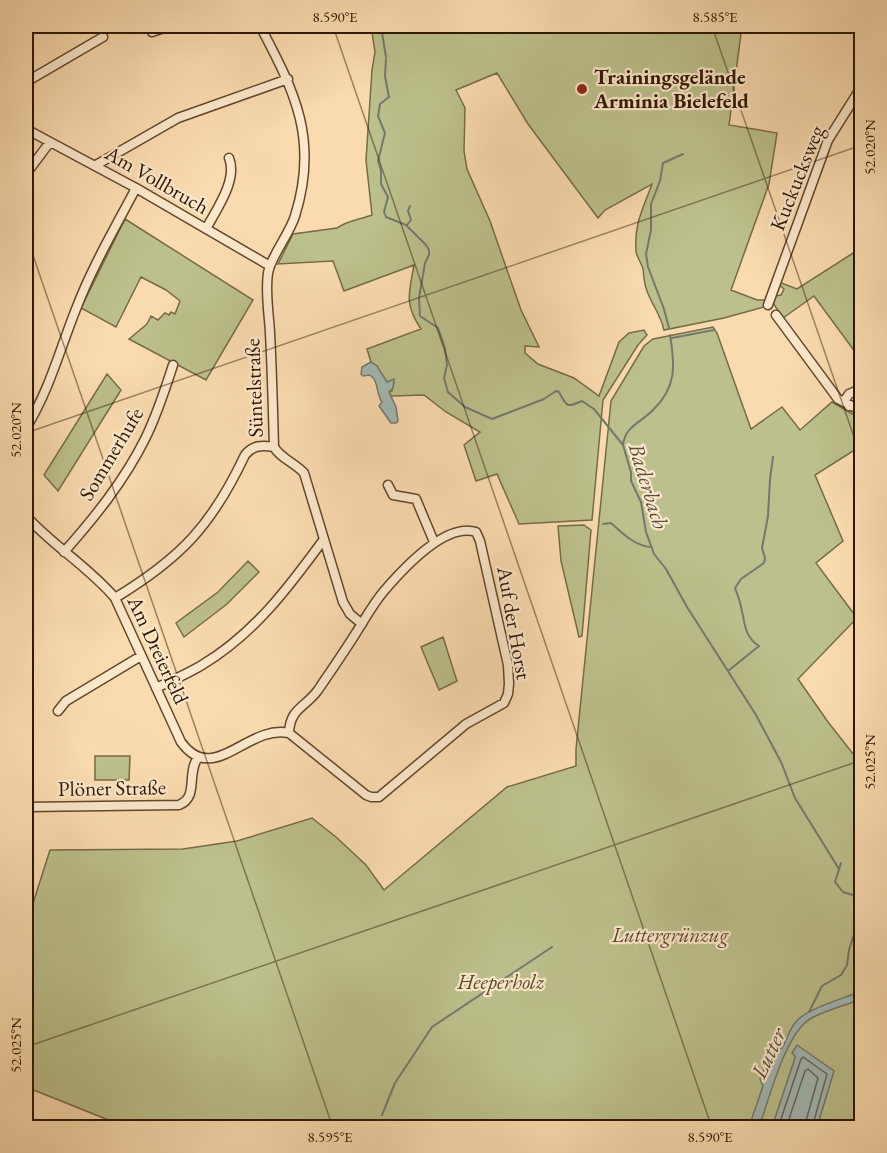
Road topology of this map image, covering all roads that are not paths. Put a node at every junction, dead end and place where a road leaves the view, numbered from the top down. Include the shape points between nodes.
1 (171, 26) edge
2 (260, 26) edge
3 (152, 32) dead end
4 (103, 37) dead end
5 (288, 79) junction
6 (26, 82) edge
7 (861, 86) edge
8 (26, 129) edge
9 (50, 142) junction
10 (229, 158) dead end
11 (96, 165) junction
12 (26, 174) edge
13 (136, 188) junction
14 (206, 229) junction
15 (270, 266) junction
16 (768, 305) dead end
17 (776, 315) dead end
18 (173, 365) dead end
19 (861, 394) edge
20 (849, 406) junction
21 (861, 411) edge
22 (26, 428) edge
23 (274, 447) junction
24 (388, 485) dead end
25 (26, 516) edge
26 (324, 539) junction
27 (434, 542) junction
28 (64, 552) junction
29 (115, 598) junction
30 (362, 624) junction
31 (141, 656) junction
32 (156, 688) junction
33 (58, 711) dead end
34 (289, 733) junction
35 (198, 757) junction
36 (26, 806) edge

1 - 3 street
2 - 5 street
4 - 6 street
5 - 11 street via 178,118
5 - 15 street via 303,128 304,174 292,225
7 - 16 street, Kuckucksweg via 828,140
8 - 9 street, Am Vollbruch
9 - 11 street, Am Vollbruch
9 - 12 street
10 - 14 street via 227,186
11 - 13 street, Am Vollbruch
13 - 14 street, Am Vollbruch
13 - 22 street via 91,275 47,388
14 - 15 street, Am Vollbruch
15 - 23 street, Süntelstraße
17 - 20 street via 838,399
18 - 28 street, Sommerhufe via 156,415 130,465
19 - 20 street via 849,394 845,400
20 - 21 street
23 - 26 street, Süntelstraße via 304,473
23 - 29 street via 249,449 221,501 199,531 163,566
24 - 27 street via 393,495 413,497 419,502
25 - 28 street, Am Dreierfeld
26 - 30 street, Süntelstraße via 343,603
26 - 32 street via 285,592 255,624 207,662
27 - 30 street via 383,591
27 - 34 street, Auf der Horst via 467,530 476,532 480,541 508,665 508,694 504,703 466,724 379,797 366,795
28 - 29 street, Am Dreierfeld
29 - 31 street, Am Dreierfeld
30 - 34 street via 316,692 291,716
31 - 32 street, Am Dreierfeld
31 - 33 street via 66,701
32 - 35 street, Am Dreierfeld via 181,742
34 - 35 street via 266,733 225,755
35 - 36 street, Plöner Straße via 192,769 190,797 179,805

